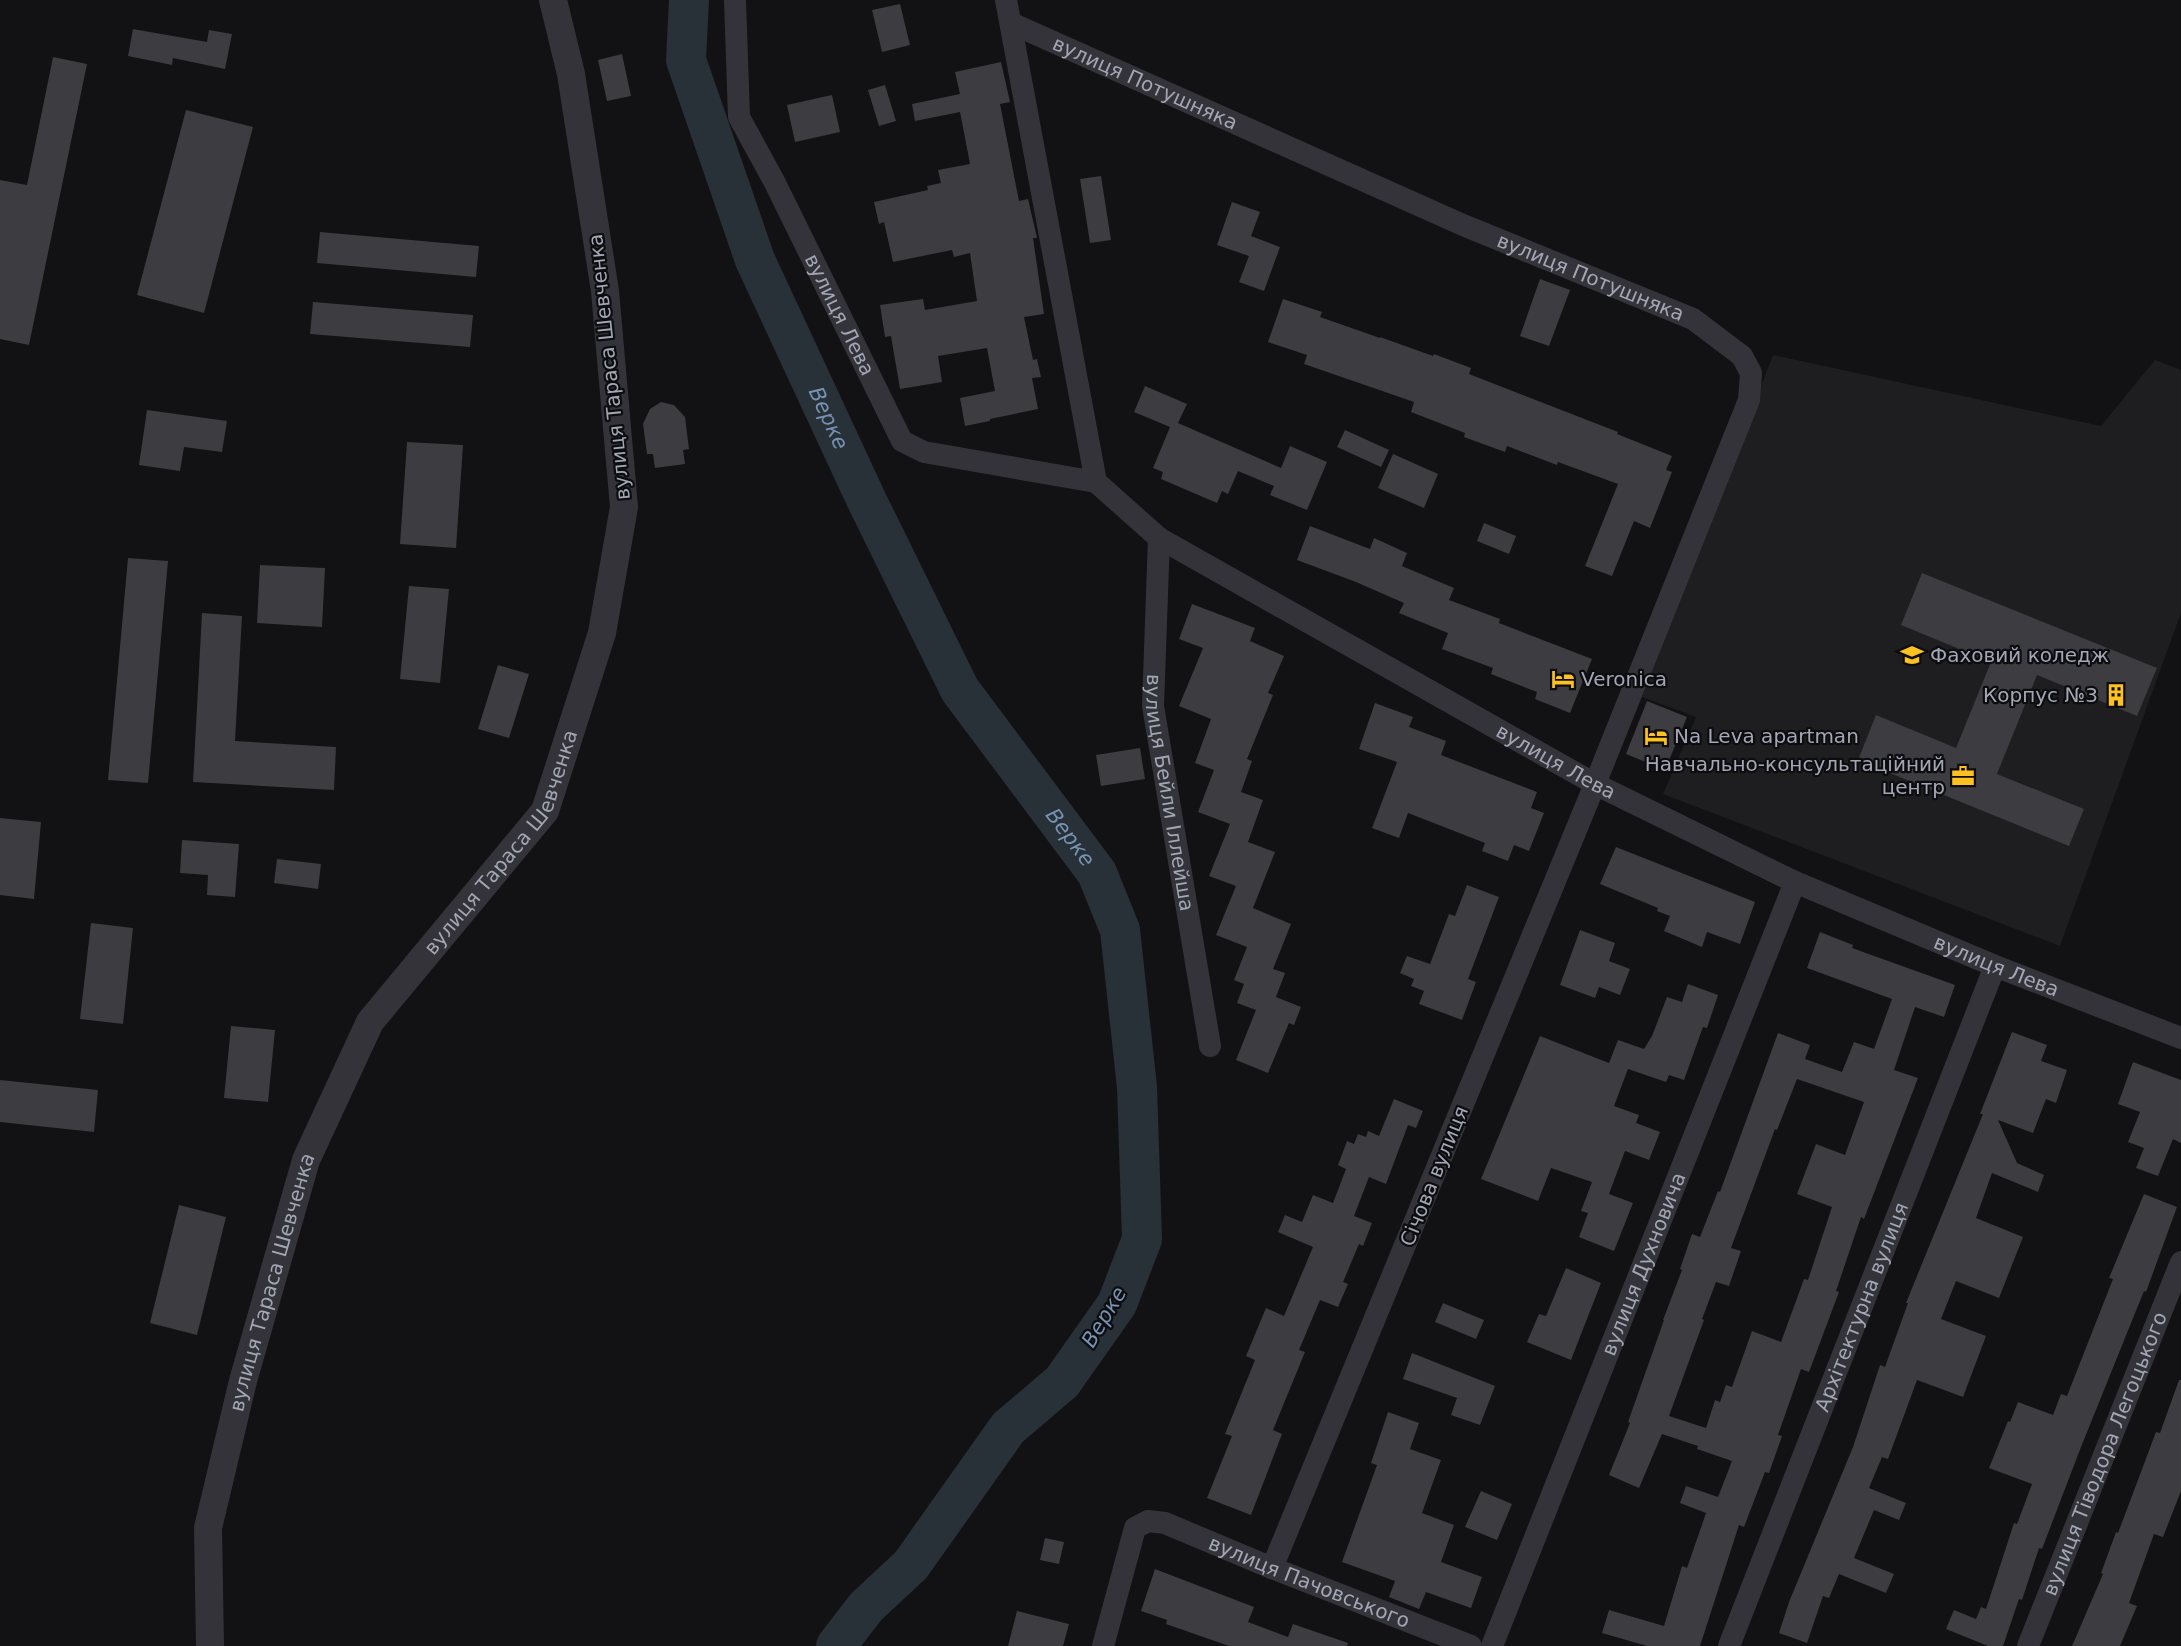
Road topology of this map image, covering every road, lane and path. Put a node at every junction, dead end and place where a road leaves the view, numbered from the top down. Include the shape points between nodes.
1 (553, 0) edge
2 (735, 0) edge
3 (1006, 0) edge
4 (1011, 23) junction
5 (1096, 482) junction
6 (1159, 537) junction
7 (1595, 784) junction
8 (1795, 882) junction
9 (1995, 966) junction
10 (2181, 1038) edge
11 (1210, 1046) dead end
12 (2181, 1262) edge
13 (1272, 1568) junction
14 (210, 1646) edge
15 (1103, 1646) edge
16 (1471, 1646) edge
17 (1492, 1646) edge
18 (1729, 1646) edge
19 (2028, 1646) edge

1 - 14 street, вулиця Тараса Шевченка via 571,74 605,291 624,507 602,633 545,811 370,1022 306,1160 243,1381 208,1528
2 - 5 street, вулиця Лева via 739,117 902,441 924,452
3 - 4 street
4 - 5 street
4 - 7 street, вулиця Потушняка via 1463,225 1693,319 1742,356 1751,373 1749,400
5 - 6 street, вулиця Лева
6 - 7 street, вулиця Лева
6 - 11 street, вулиця Бейли Іллейша via 1153,706
7 - 8 street, вулиця Лева
7 - 13 street, Січова вулиця
8 - 9 street, вулиця Лева
8 - 17 street, вулиця Духновича
9 - 10 street, вулиця Лева
9 - 18 street, Архітектурна вулиця
12 - 19 street, вулиця Тіводора Легоцького
13 - 15 street, вулиця Пачовського via 1165,1523 1148,1521 1135,1528
13 - 16 street, вулиця Пачовського

